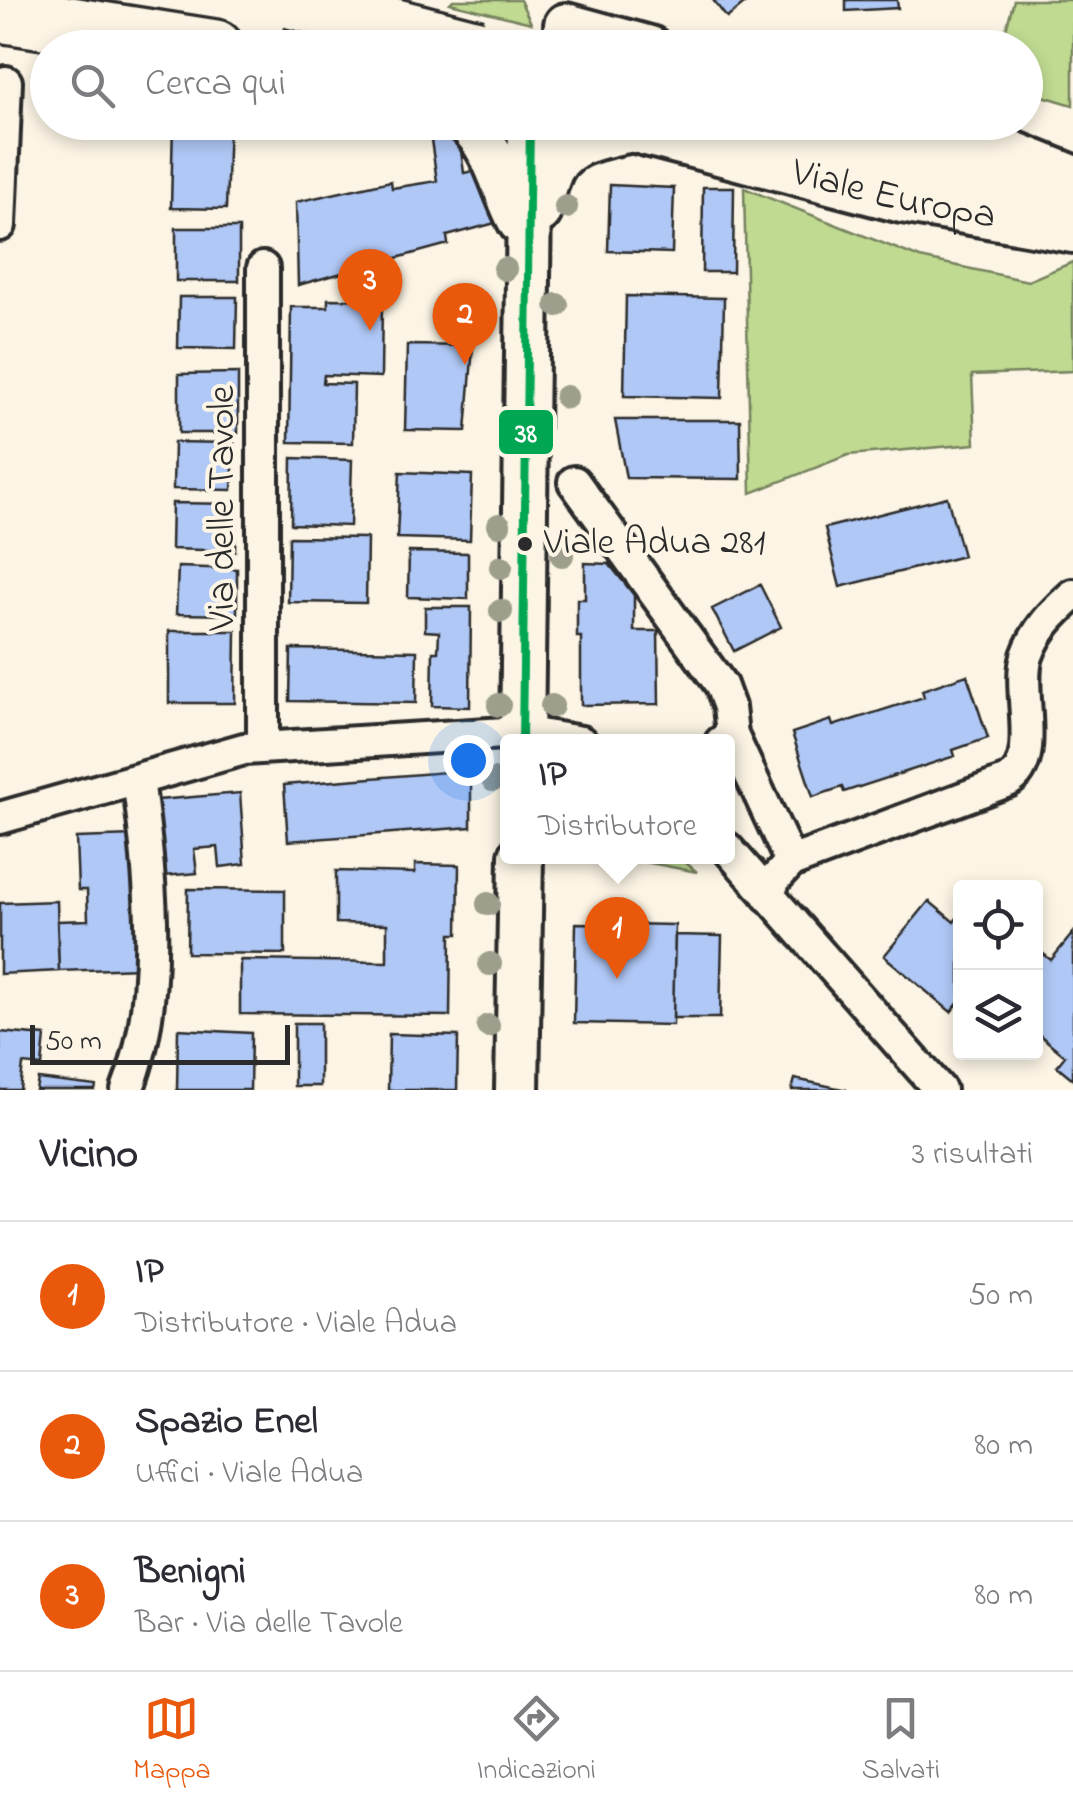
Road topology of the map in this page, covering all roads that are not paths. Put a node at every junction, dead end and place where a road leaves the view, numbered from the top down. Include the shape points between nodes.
1 (291, 0) edge
2 (414, 0) edge
3 (0, 14) edge
4 (101, 30) edge
5 (407, 30) edge
6 (407, 30) edge
7 (6, 82) dead end
8 (482, 140) edge
9 (530, 140) edge
10 (585, 140) edge
11 (664, 140) edge
12 (830, 140) edge
13 (981, 140) edge
14 (1073, 176) edge
15 (1073, 205) edge
16 (0, 225) edge
17 (1073, 231) edge
18 (530, 240) junction
19 (263, 268) dead end
20 (574, 482) dead end
21 (1073, 595) edge
22 (522, 734) edge
23 (727, 734) edge
24 (500, 738) edge
25 (262, 747) junction
26 (735, 754) edge
27 (138, 780) junction
28 (0, 818) edge
29 (735, 857) edge
30 (791, 862) junction
31 (521, 864) edge
32 (768, 896) junction
33 (127, 1090) edge
34 (517, 1090) edge
35 (940, 1090) edge

1 - 5 highway, bridge
2 - 6 main road
3 - 4 highway
7 - 16 street
8 - 18 main road
9 - 18 main road
10 - 18 main road via 560,157 547,180
11 - 17 main road, Viale Europa via 902,202
12 - 15 highway
13 - 14 main road, Viale Europa
18 - 22 main road
19 - 25 street, Via delle Tavole
20 - 23 street via 713,671 726,697
21 - 30 street via 1043,624 1027,658 1026,754 1019,774
24 - 25 street
25 - 27 street
26 - 30 street
27 - 28 street
27 - 33 street via 149,954 145,1022
29 - 32 street
30 - 32 street
31 - 34 main road
32 - 35 street

